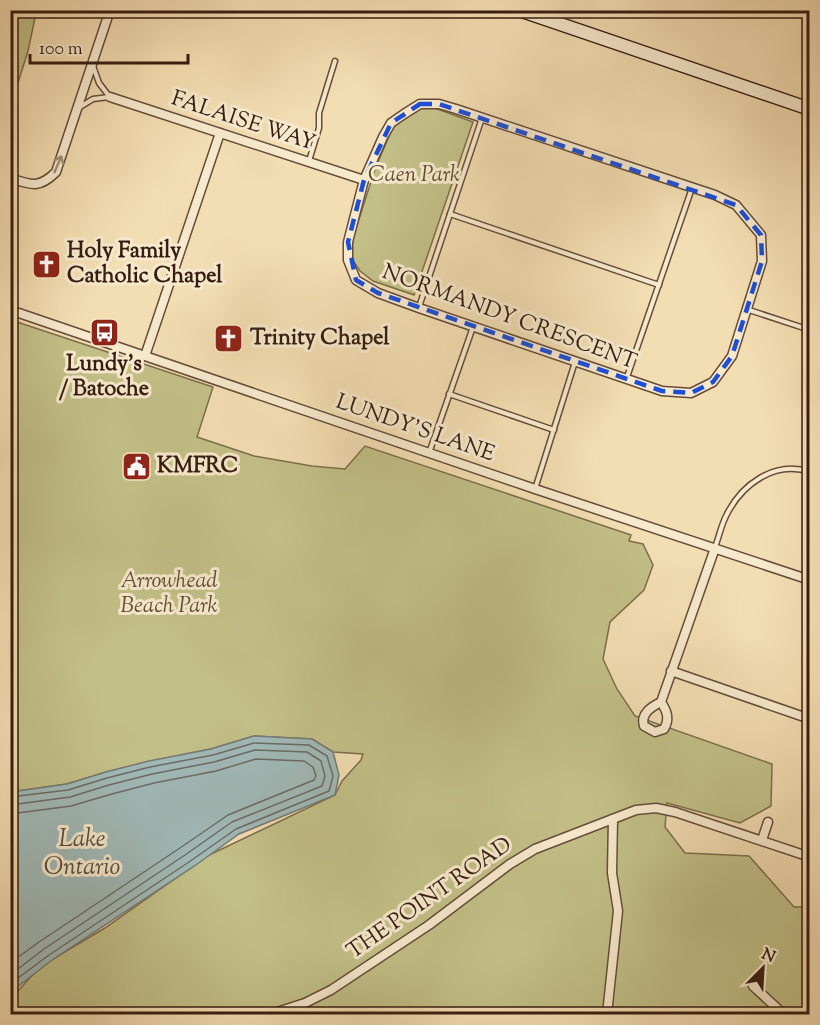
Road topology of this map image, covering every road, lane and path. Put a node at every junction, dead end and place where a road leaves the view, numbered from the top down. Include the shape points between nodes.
1 (110, 10) edge
2 (519, 10) edge
3 (335, 61) dead end
4 (92, 65) junction
5 (110, 97) junction
6 (78, 108) junction
7 (810, 109) edge
8 (482, 117) junction
9 (220, 133) junction
10 (309, 162) junction
11 (10, 178) edge
12 (364, 180) junction
13 (692, 188) junction
14 (450, 214) junction
15 (658, 285) junction
16 (419, 308) junction
17 (748, 309) junction
18 (10, 310) edge
19 (473, 326) junction
20 (810, 330) edge
21 (145, 356) junction
22 (575, 361) junction
23 (626, 379) junction
24 (450, 394) junction
25 (554, 430) junction
26 (429, 453) junction
27 (810, 472) edge
28 (535, 489) junction
29 (715, 548) junction
30 (809, 577) edge
31 (671, 671) junction
32 (661, 702) dead end
33 (810, 719) edge
34 (612, 819) junction
35 (768, 822) dead end
36 (762, 840) junction
37 (810, 857) edge
38 (753, 986) dead end
39 (271, 1014) edge
40 (607, 1014) edge
41 (781, 1014) edge

1 - 4 street
2 - 7 main road
3 - 10 lane
4 - 5 lane
4 - 6 street
5 - 6 lane via 93,99
5 - 9 street, FALAISE WAY
11 -> 6 street via 32,185 47,181 56,172
8 - 12 street, NORMANDY CRESCENT via 439,104 420,104 391,123
8 - 13 street, NORMANDY CRESCENT
8 - 14 lane
9 - 10 street, FALAISE WAY
9 - 21 street
10 - 12 street, FALAISE WAY
12 - 16 street, NORMANDY CRESCENT via 348,242 348,260 356,280
13 - 15 lane
13 - 17 street, NORMANDY CRESCENT via 736,205 761,235 762,261
14 - 15 lane
14 - 16 lane
15 - 23 lane
16 - 19 street, NORMANDY CRESCENT
17 - 20 lane
17 - 23 street, NORMANDY CRESCENT via 732,357 713,382 691,393 662,391
18 - 21 street, LUNDY'S LANE
19 - 22 street, NORMANDY CRESCENT
19 - 24 lane
21 - 26 street, LUNDY'S LANE
22 - 23 street, NORMANDY CRESCENT
22 - 25 lane
24 - 25 lane
24 - 26 lane
25 - 28 lane
26 - 28 street, LUNDY'S LANE
27 - 29 lane via 788,468 773,471 746,487 726,516
28 - 29 street, LUNDY'S LANE
29 - 30 street, LUNDY'S LANE
29 - 31 street
31 - 32 street
31 - 33 street
34 - 36 street, THE POINT ROAD via 636,810 657,808
34 - 39 street, THE POINT ROAD via 535,849 331,990
34 - 40 street via 612,873 618,911
35 - 36 street
36 - 37 street, THE POINT ROAD
38 - 41 street

